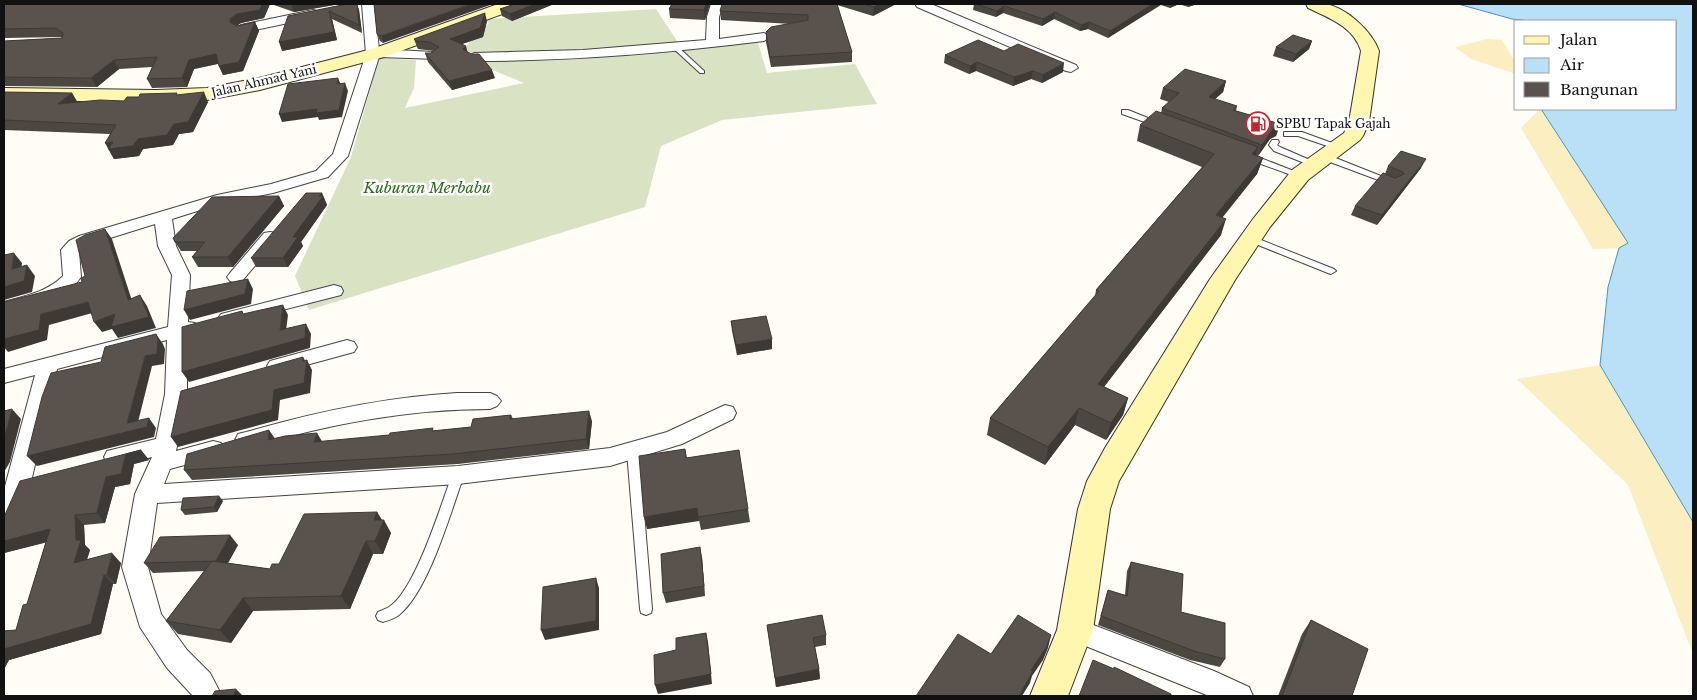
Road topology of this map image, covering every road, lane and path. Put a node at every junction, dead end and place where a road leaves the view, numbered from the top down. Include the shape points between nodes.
1 (368, 4) edge
2 (513, 4) edge
3 (717, 4) edge
4 (921, 4) edge
5 (1314, 4) edge
6 (323, 12) edge
7 (241, 29) edge
8 (764, 37) edge
9 (712, 44) junction
10 (676, 48) junction
11 (375, 54) junction
12 (433, 56) edge
13 (474, 57) edge
14 (1071, 68) dead end
15 (702, 72) dead end
16 (4, 94) edge
17 (1126, 112) dead end
18 (1172, 129) edge
19 (1287, 134) dead end
20 (1275, 142) edge
21 (1245, 155) edge
22 (1320, 161) junction
23 (322, 174) junction
24 (1394, 182) edge
25 (304, 196) edge
26 (164, 216) junction
27 (279, 226) edge
28 (1251, 238) junction
29 (1331, 271) dead end
30 (236, 277) dead end
31 (334, 291) dead end
32 (4, 308) edge
33 (176, 331) junction
34 (347, 346) dead end
35 (48, 365) junction
36 (262, 370) edge
37 (4, 376) edge
38 (490, 401) dead end
39 (725, 412) dead end
40 (633, 452) junction
41 (165, 454) junction
42 (91, 463) edge
43 (46, 475) edge
44 (458, 475) junction
45 (19, 482) junction
46 (147, 494) junction
47 (4, 516) edge
48 (646, 610) dead end
49 (383, 616) dead end
50 (1075, 630) junction
51 (208, 696) edge
52 (1049, 696) edge
53 (1238, 696) edge

1 - 11 street
2 - 11 street, Jalan Ahmad Yani
3 - 9 street
4 - 14 street
5 - 22 street via 1358,30 1370,51 1359,122 1353,136
6 - 7 street
8 - 9 street
9 - 10 street
10 - 13 street via 564,56
10 - 15 lane
11 - 12 street
11 - 16 street, Jalan Ahmad Yani via 260,84 207,94
11 - 23 street via 340,156
17 - 18 lane
19 - 22 lane via 1300,134
20 - 22 lane via 1273,145 1277,149
21 - 22 lane
22 - 24 lane
22 - 28 street via 1287,189
23 - 25 street
23 - 26 street
26 - 32 street via 74,245 70,250 72,277 66,285 46,296
26 - 33 street via 167,246 181,275
27 - 30 street
28 - 29 lane
28 - 50 street via 1199,318 1103,481 1094,508
31 - 33 street
33 - 35 street
33 - 41 street via 186,391
34 - 36 street
35 - 37 street
35 - 45 street
38 - 41 street via 451,400 381,407
39 - 40 street via 674,438
40 - 44 street
40 - 48 lane
41 - 42 street
41 - 46 street
43 - 45 street
44 - 46 street
44 - 49 lane via 413,591 399,609 390,616
45 - 47 street
46 - 51 street via 135,567 149,619
50 - 52 street
50 - 53 street

